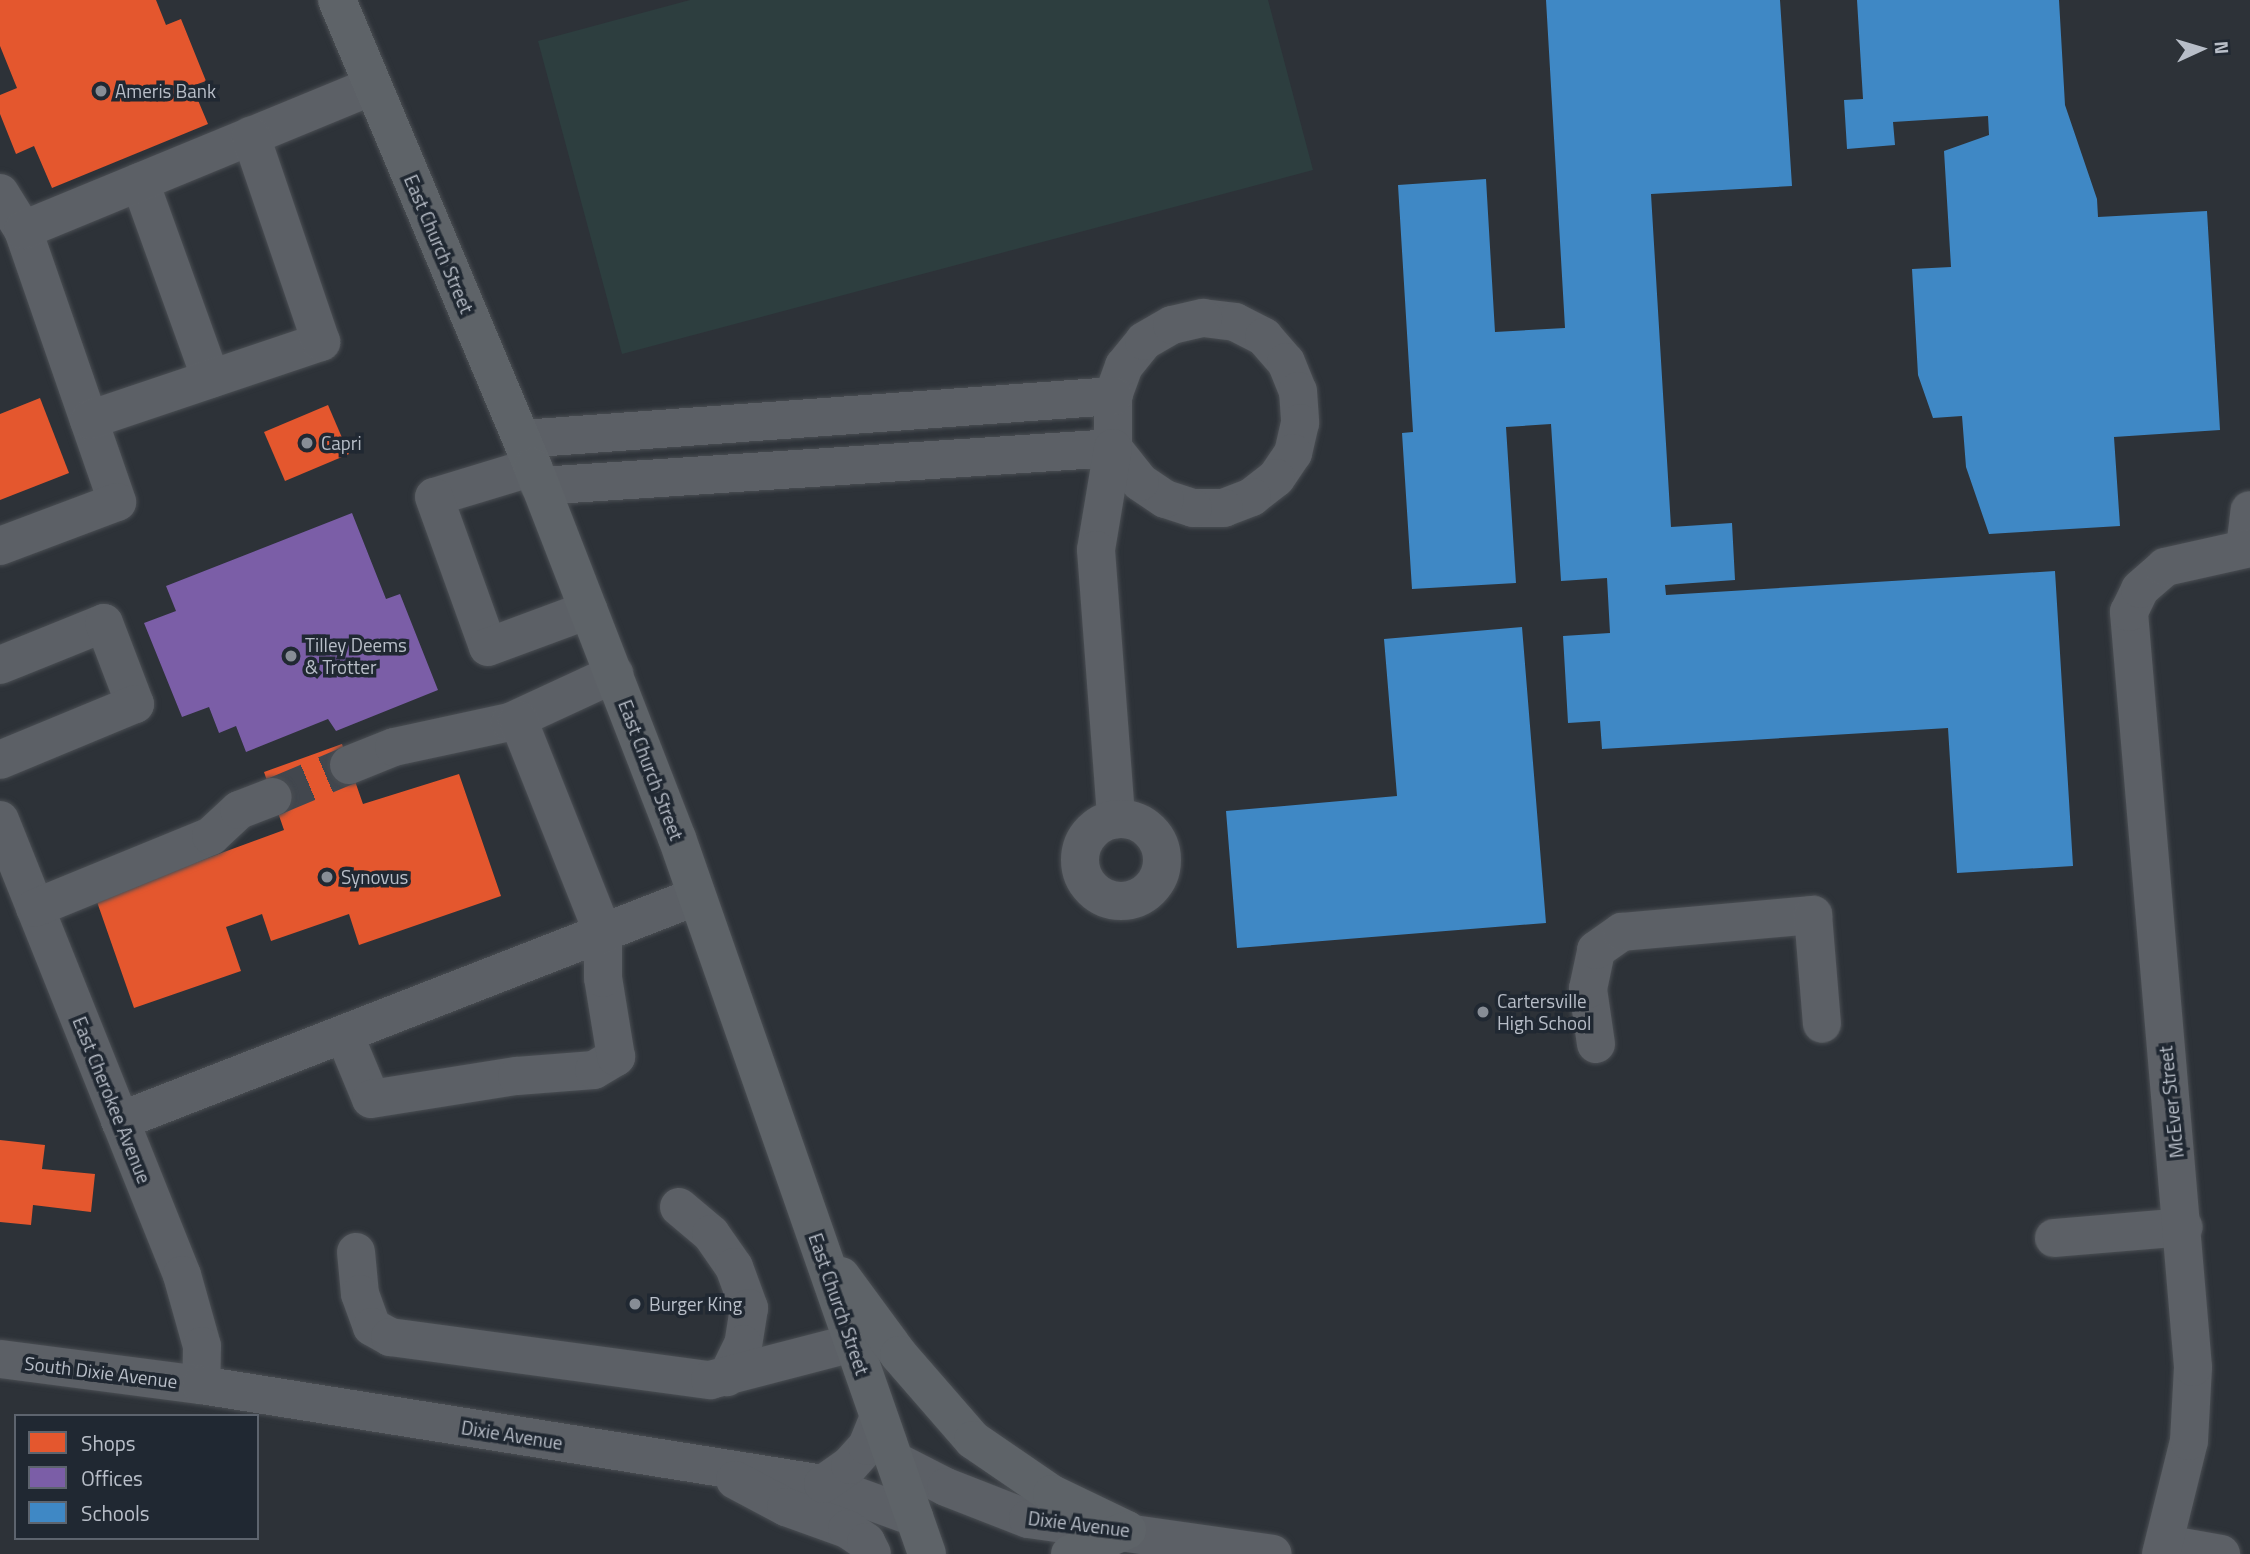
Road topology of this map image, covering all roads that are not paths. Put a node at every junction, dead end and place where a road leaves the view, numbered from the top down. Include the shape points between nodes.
1 (337, 0) edge
2 (373, 86) junction
3 (251, 136) junction
4 (140, 182) junction
5 (0, 192) edge
6 (23, 230) junction
7 (212, 379) junction
8 (1113, 396) junction
9 (89, 420) junction
10 (1114, 448) junction
11 (532, 464) junction
12 (2250, 510) edge
13 (0, 546) edge
14 (2247, 548) edge
15 (588, 610) junction
16 (0, 665) edge
17 (614, 674) junction
18 (518, 719) junction
19 (0, 760) edge
20 (349, 765) tunnel mouth
21 (273, 797) tunnel mouth
22 (1116, 819) dead end
23 (2, 833) edge
24 (697, 896) junction
25 (35, 908) junction
26 (603, 933) junction
27 (1822, 1024) dead end
28 (344, 1034) junction
29 (1596, 1044) dead end
30 (120, 1121) junction
31 (679, 1207) dead end
32 (2184, 1227) junction
33 (2054, 1238) dead end
34 (819, 1247) junction
35 (356, 1252) dead end
36 (853, 1343) junction
37 (0, 1359) edge
38 (727, 1377) junction
39 (201, 1385) junction
40 (879, 1417) junction
41 (895, 1461) junction
42 (713, 1466) junction
43 (822, 1484) junction
44 (914, 1517) junction
45 (1127, 1530) junction
46 (2163, 1549) edge
47 (872, 1554) edge
48 (905, 1554) edge
49 (927, 1554) edge
50 (1070, 1554) edge
51 (1273, 1554) edge
52 (2221, 1554) edge

1 - 2 main road, East Church Street
2 - 3 street
2 - 11 main road, East Church Street
3 - 4 street
3 - 7 street via 321,342
4 - 6 street
4 - 7 street
5 - 6 street
6 - 9 street
7 - 9 street
8 - 10 street
8 - 10 street via 1124,366 1144,341 1171,325 1203,318 1235,323 1264,337 1286,362 1298,391 1300,424 1293,453 1276,478 1252,497 1224,508 1194,508 1165,499 1140,482
8 - 11 street
9 - 13 street via 117,502
10 - 11 street
10 - 22 street via 1096,550
11 - 15 main road, East Church Street
11 - 15 street via 434,498 488,647
12 - 14 street
14 - 32 street, McEver Street via 2165,567 2140,589 2129,612
15 - 17 main road, East Church Street
16 - 19 street via 104,623 135,704
17 - 18 street
17 - 24 main road, East Church Street
18 - 20 street via 394,747
18 - 26 street
21 - 25 street via 239,810 211,836
23 - 25 street, East Cherokee Avenue
24 - 26 street
24 - 34 main road, East Church Street
25 - 30 street, East Cherokee Avenue
26 - 28 street
26 - 28 street via 603,978 616,1057 594,1070 517,1076 371,1100
27 - 29 street via 1812,915 1622,932 1596,950 1588,989
28 - 30 street
30 - 39 street, East Cherokee Avenue via 194,1312 202,1346
31 - 38 street via 711,1234 734,1267 748,1308 743,1344
32 - 33 street
32 - 46 street, McEver Street via 2192,1404 2189,1441
34 - 36 main road, East Church Street
34 - 45 main road via 899,1355 973,1440 1052,1494
35 - 38 street via 360,1294 372,1327 390,1337 677,1378
36 - 38 street
36 - 40 main road, East Church Street
37 - 39 street, South Dixie Avenue
39 - 42 street, Dixie Avenue
40 - 41 main road, East Church Street
40 - 43 street via 867,1446 850,1465
41 - 44 main road, East Church Street
41 - 45 street, Dixie Avenue via 1028,1519
42 - 43 street, Dixie Avenue
42 - 47 street via 786,1507 847,1529 866,1542
43 - 44 street, Dixie Avenue
44 - 48 main road
44 - 49 main road, East Church Street
45 - 50 main road
45 - 51 street, Dixie Avenue
46 - 52 street

